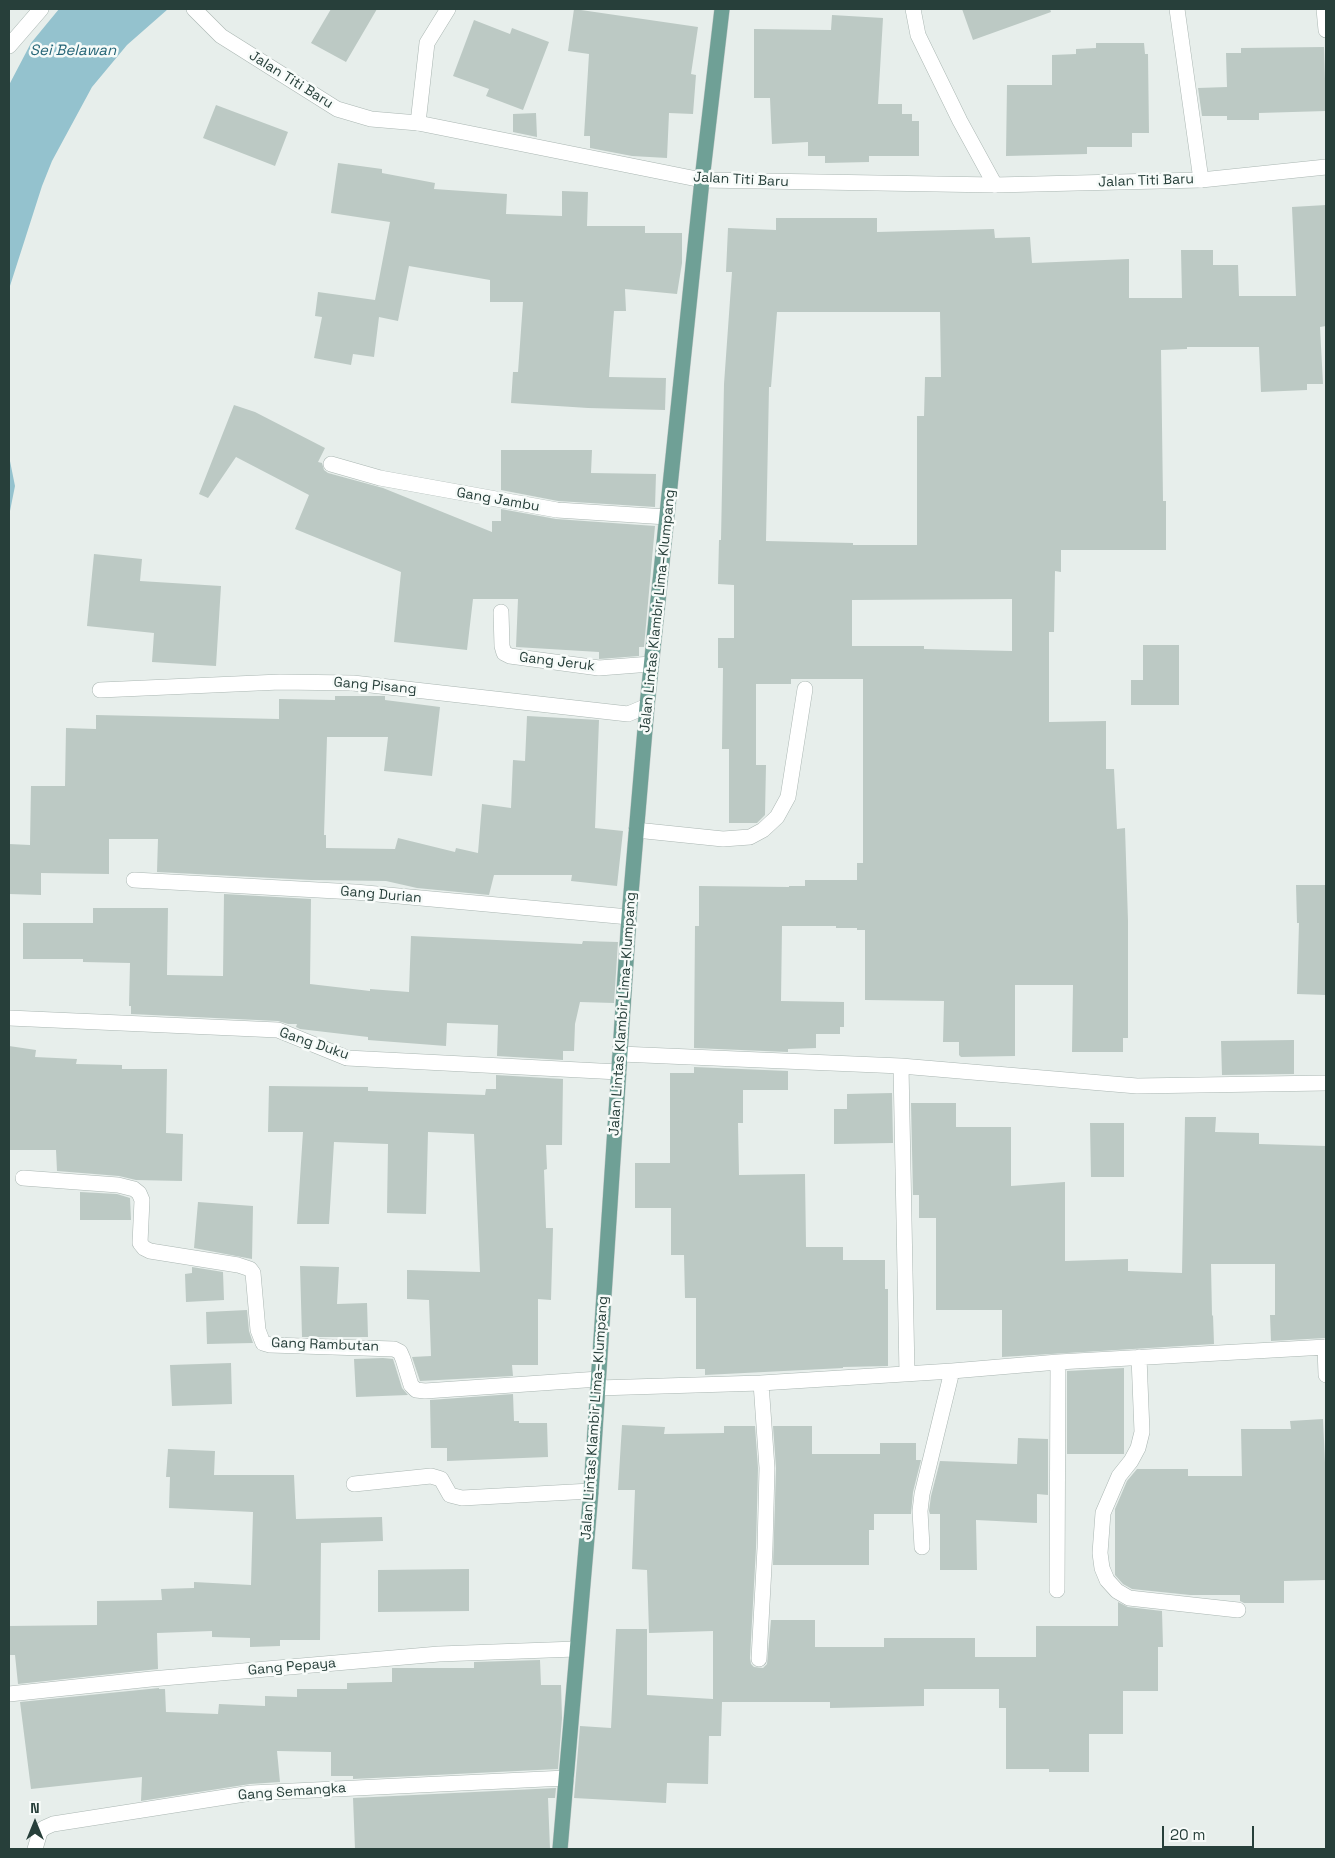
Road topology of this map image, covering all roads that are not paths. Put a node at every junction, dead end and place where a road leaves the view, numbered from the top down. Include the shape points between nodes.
1 (40, 9) edge
2 (194, 9) edge
3 (448, 9) edge
4 (722, 9) edge
5 (913, 9) edge
6 (1177, 9) edge
7 (1324, 9) edge
8 (1326, 30) edge
9 (9, 46) edge
10 (418, 123) junction
11 (1326, 167) edge
12 (702, 180) junction
13 (1201, 180) junction
14 (995, 186) junction
15 (331, 464) dead end
16 (667, 517) junction
17 (502, 612) dead end
18 (651, 664) junction
19 (805, 689) dead end
20 (100, 690) dead end
21 (647, 706) junction
22 (636, 830) junction
23 (134, 880) dead end
24 (629, 917) junction
25 (9, 1018) edge
26 (620, 1054) junction
27 (901, 1066) junction
28 (620, 1072) junction
29 (1326, 1083) edge
30 (23, 1178) dead end
31 (1326, 1347) edge
32 (1139, 1357) junction
33 (1058, 1362) junction
34 (952, 1371) junction
35 (907, 1374) junction
36 (1326, 1375) edge
37 (761, 1383) junction
38 (599, 1384) junction
39 (354, 1484) dead end
40 (591, 1491) junction
41 (922, 1547) dead end
42 (1057, 1590) dead end
43 (1238, 1610) dead end
44 (576, 1649) junction
45 (759, 1659) dead end
46 (9, 1694) edge
47 (566, 1778) junction
48 (35, 1849) edge
49 (560, 1849) edge

1 - 9 street
2 - 10 street, Jalan Titi Baru via 221,36 337,109 371,119
3 - 10 street via 427,42
4 - 12 main road, Jalan Lintas Klambir Lima–Klumpang
5 - 14 street via 918,35
6 - 13 street
7 - 8 street
10 - 12 street, Jalan Titi Baru
11 - 13 street, Jalan Titi Baru
12 - 14 street, Jalan Titi Baru
12 - 16 main road, Jalan Lintas Klambir Lima–Klumpang
13 - 14 street, Jalan Titi Baru
15 - 16 street, Gang Jambu via 380,478 557,510
16 - 18 main road, Jalan Lintas Klambir Lima–Klumpang
17 - 18 street, Gang Jeruk via 502,646 504,653 510,656 600,668
18 - 21 main road, Jalan Lintas Klambir Lima–Klumpang
19 - 22 street via 788,797 777,817 763,830 750,836 723,838
20 - 21 street, Gang Pisang via 280,682 353,683 628,714
21 - 22 main road, Jalan Lintas Klambir Lima–Klumpang
22 - 24 main road, Jalan Lintas Klambir Lima–Klumpang
23 - 24 street, Gang Durian via 355,892
24 - 26 main road, Jalan Lintas Klambir Lima–Klumpang
25 - 28 street, Gang Duku via 278,1030 347,1058
26 - 27 street
26 - 28 main road, Jalan Lintas Klambir Lima–Klumpang
27 - 29 street via 1136,1086
27 - 35 street
28 - 38 main road, Jalan Lintas Klambir Lima–Klumpang
30 - 38 street, Gang Rambutan via 134,1189 142,1200 140,1244 144,1248 238,1265 253,1272 258,1330 264,1342 270,1345 394,1349 400,1352 411,1385 416,1390
31 - 32 street
31 - 36 street
32 - 33 street
32 - 43 street via 1142,1432 1138,1448 1119,1476 1103,1512 1102,1568 1116,1591 1129,1598
33 - 34 street
33 - 42 street
34 - 35 street
34 - 41 street via 924,1485 920,1510
35 - 37 street
37 - 38 street
37 - 45 street via 767,1468
38 - 40 main road, Jalan Lintas Klambir Lima–Klumpang
39 - 40 street via 431,1476 441,1479 450,1495 462,1498
40 - 44 main road, Jalan Lintas Klambir Lima–Klumpang
44 - 46 street, Gang Pepaya via 439,1654
44 - 47 main road, Jalan Lintas Klambir Lima–Klumpang
47 - 48 street, Gang Semangka via 251,1793 53,1824 40,1832
47 - 49 main road, Jalan Lintas Klambir Lima–Klumpang

